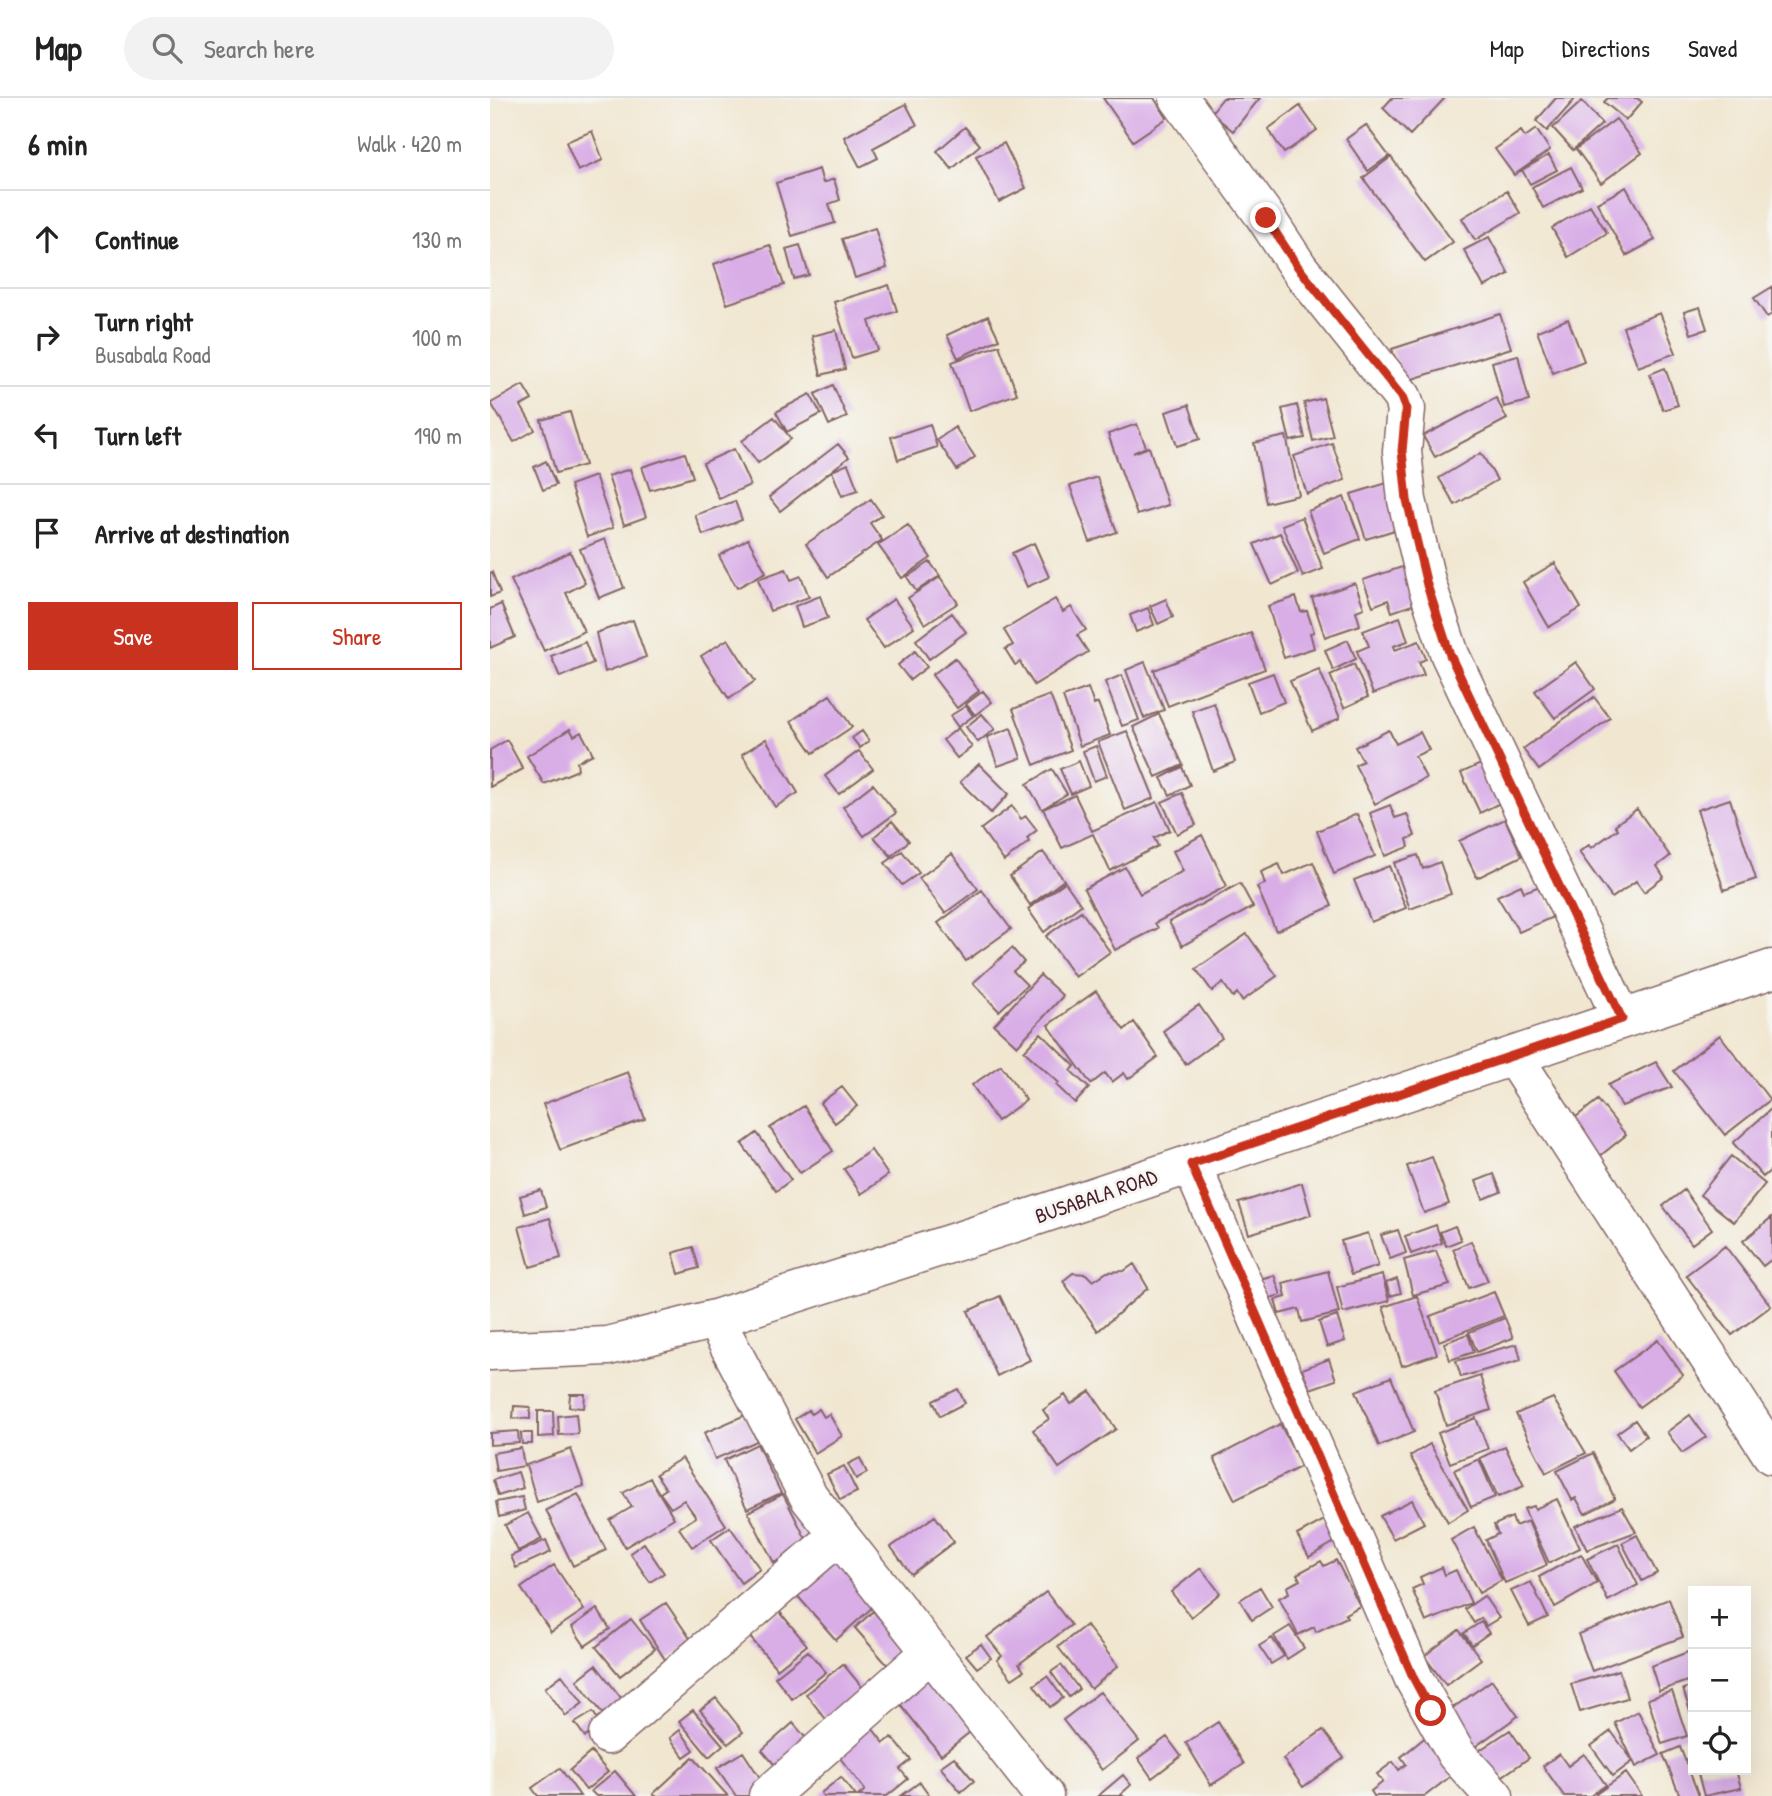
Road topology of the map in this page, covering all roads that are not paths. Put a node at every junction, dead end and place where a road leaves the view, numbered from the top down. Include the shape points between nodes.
1 (1179, 98) edge
2 (1772, 969) edge
3 (1622, 1019) junction
4 (1513, 1056) junction
5 (1191, 1164) junction
6 (715, 1319) junction
7 (490, 1350) edge
8 (1772, 1455) edge
9 (839, 1535) junction
10 (931, 1652) junction
11 (608, 1735) dead end
12 (1036, 1793) edge
13 (768, 1796) edge
14 (1494, 1796) edge

1 - 3 street via 1298,267 1402,397 1407,500 1450,655
2 - 3 street, BUSABALA ROAD
3 - 4 street, BUSABALA ROAD
4 - 5 street, BUSABALA ROAD
4 - 8 street
5 - 6 street, BUSABALA ROAD
5 - 14 street via 1414,1679 1456,1754
6 - 7 street, BUSABALA ROAD via 608,1346
6 - 9 street via 809,1497
9 - 10 street
9 - 11 street
10 - 12 street
10 - 13 street

